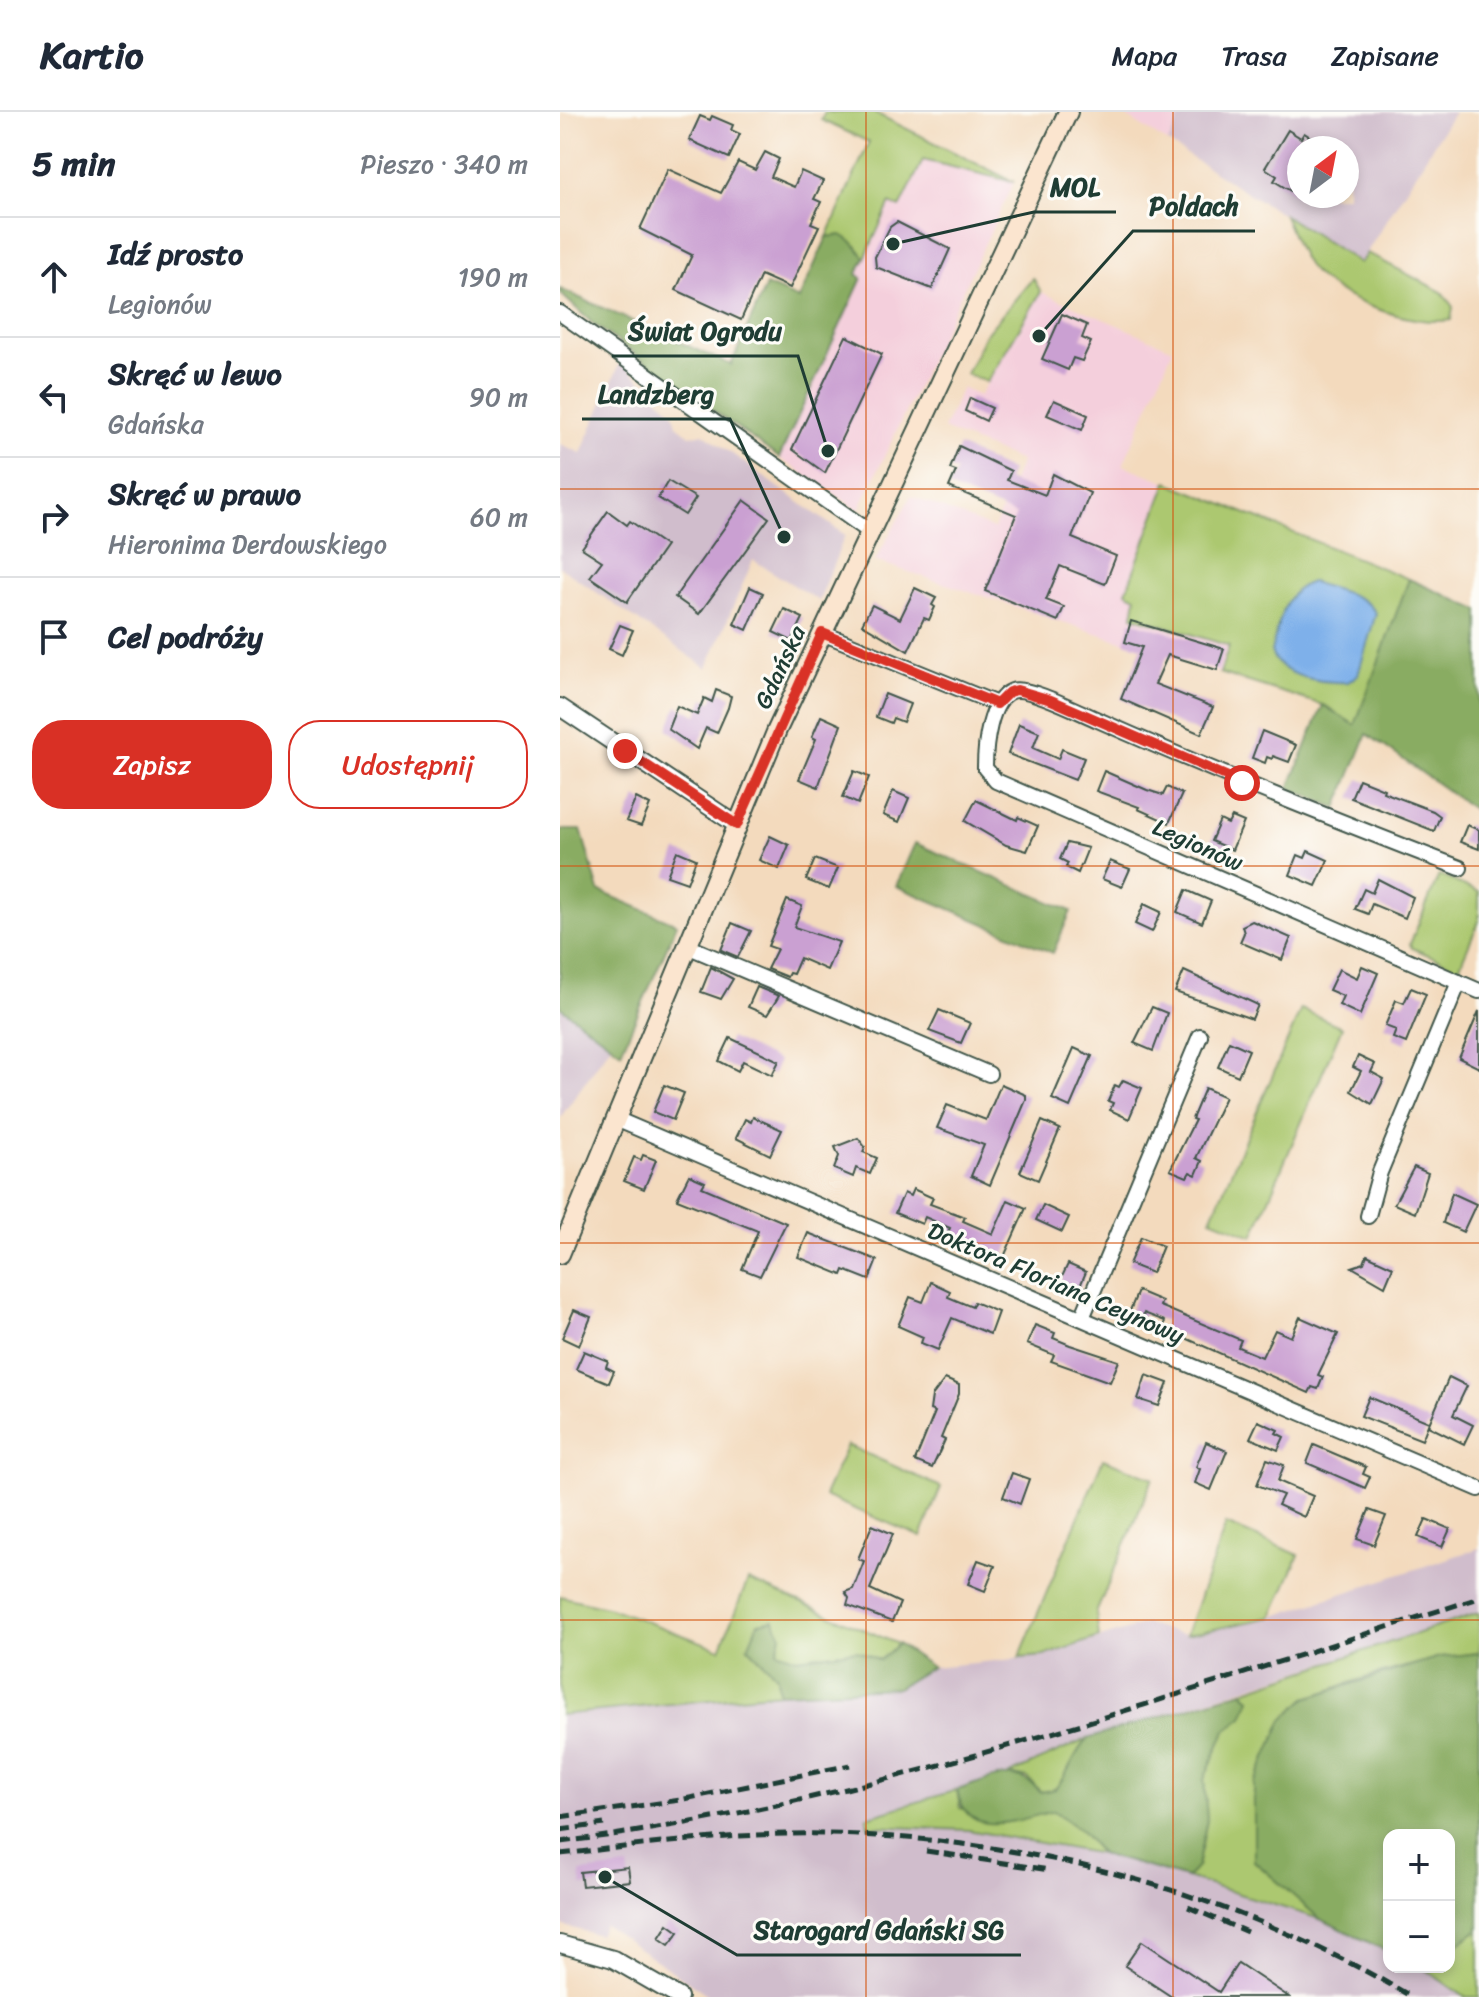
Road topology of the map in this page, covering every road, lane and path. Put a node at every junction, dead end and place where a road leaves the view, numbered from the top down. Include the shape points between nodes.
1 (1068, 112) edge
2 (560, 313) edge
3 (870, 532) junction
4 (822, 633) junction
5 (997, 704) junction
6 (560, 707) edge
7 (737, 825) junction
8 (1460, 868) dead end
9 (687, 946) junction
10 (1459, 982) junction
11 (1479, 991) edge
12 (1200, 1036) dead end
13 (989, 1074) dead end
14 (616, 1119) junction
15 (1368, 1216) dead end
16 (560, 1254) edge
17 (1082, 1318) junction
18 (1479, 1489) edge
19 (560, 1944) edge
20 (679, 1997) edge

1 - 3 main road, Gdańska
2 - 3 street
3 - 4 main road, Gdańska
4 - 5 street
4 - 7 main road, Gdańska
5 - 8 street via 1017,690 1051,700 1242,783
5 - 10 street, Legionów via 985,754 985,768 996,781
6 - 7 street
7 - 9 main road, Gdańska
9 - 13 street
9 - 14 main road, Gdańska
10 - 11 street, Legionów
10 - 15 street via 1380,1172
12 - 17 street
14 - 16 main road, Gdańska
14 - 17 street, Doktora Floriana Ceynowy
17 - 18 street, Doktora Floriana Ceynowy
19 - 20 street via 613,1959

